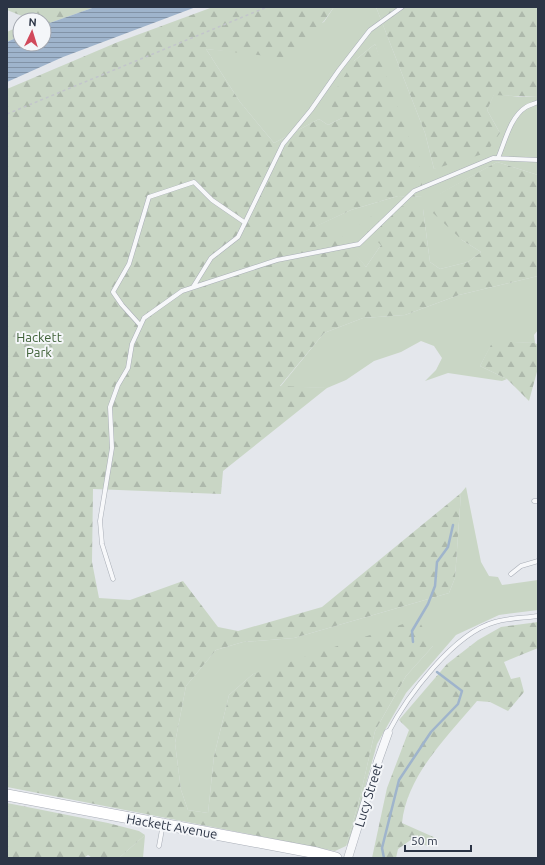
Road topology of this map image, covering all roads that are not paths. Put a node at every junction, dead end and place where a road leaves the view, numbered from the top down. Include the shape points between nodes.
1 (402, 7) edge
2 (538, 102) edge
3 (498, 158) junction
4 (538, 160) edge
5 (244, 222) junction
6 (193, 287) junction
7 (140, 325) junction
8 (538, 562) edge
9 (511, 574) dead end
10 (113, 579) dead end
11 (538, 616) edge
12 (388, 733) joint
13 (7, 795) edge
14 (163, 824) junction
15 (159, 846) dead end
16 (336, 858) edge
17 (348, 858) edge

1 - 5 lane via 370,30 283,144
2 - 3 lane via 526,107 519,114 509,130
3 - 4 lane
3 - 6 lane via 414,191 359,244 278,260
5 - 6 lane via 238,236 211,258
5 - 7 lane via 212,200 194,182 149,197 129,264 113,292
6 - 7 lane via 182,291 144,318
7 - 10 lane via 132,344 128,368 110,407 112,448 100,521 102,544
8 - 9 lane via 521,566
11 - 12 lane via 495,622 475,631 459,643 414,691
12 - 17 street, Lucy Street
13 - 14 main road, Hackett Avenue
14 - 15 lane
14 - 16 main road, Hackett Avenue

